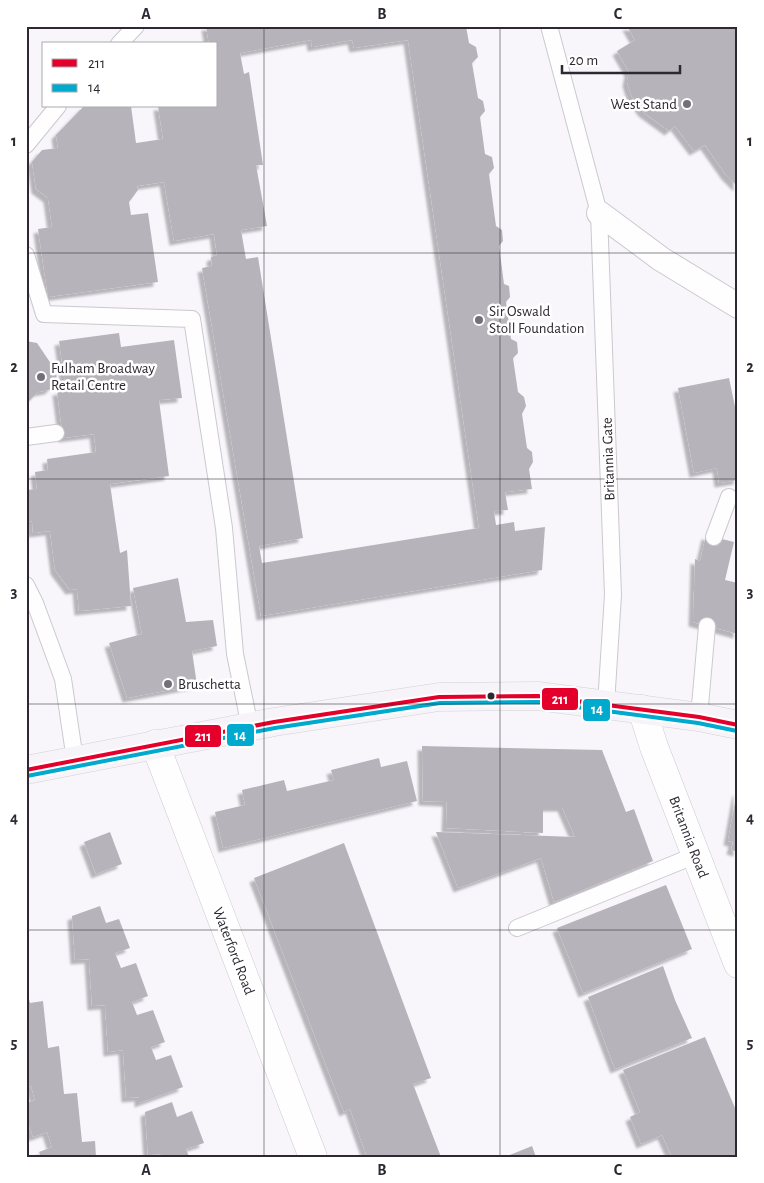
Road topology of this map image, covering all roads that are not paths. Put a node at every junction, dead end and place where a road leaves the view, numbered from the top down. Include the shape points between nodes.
1 (136, 26) edge
2 (549, 26) edge
3 (121, 42) edge
4 (56, 108) edge
5 (26, 145) edge
6 (599, 213) junction
7 (26, 255) edge
8 (738, 306) edge
9 (56, 433) dead end
10 (26, 437) edge
11 (728, 497) dead end
12 (714, 537) dead end
13 (26, 585) edge
14 (707, 626) dead end
15 (606, 704) junction
16 (642, 709) junction
17 (699, 717) junction
18 (738, 725) edge
19 (250, 727) junction
20 (155, 744) junction
21 (75, 760) junction
22 (26, 770) edge
23 (696, 855) junction
24 (517, 928) dead end
25 (738, 964) edge
26 (313, 1157) edge

1 - 3 lane
2 - 6 lane, Britannia Gate
4 - 5 lane
6 - 8 street via 661,259
6 - 15 lane, Britannia Gate via 613,596
7 - 19 lane via 44,314 192,319 224,528 235,654
9 - 10 lane
11 - 12 lane
13 - 21 lane via 63,679
14 - 17 lane
15 - 16 main road
15 - 19 main road via 538,696 439,697
16 - 17 main road
16 - 23 street, Britannia Road
17 - 18 main road
19 - 20 main road
20 - 21 main road
20 - 26 street, Waterford Road
21 - 22 main road
23 - 24 lane
23 - 25 street, Britannia Road

